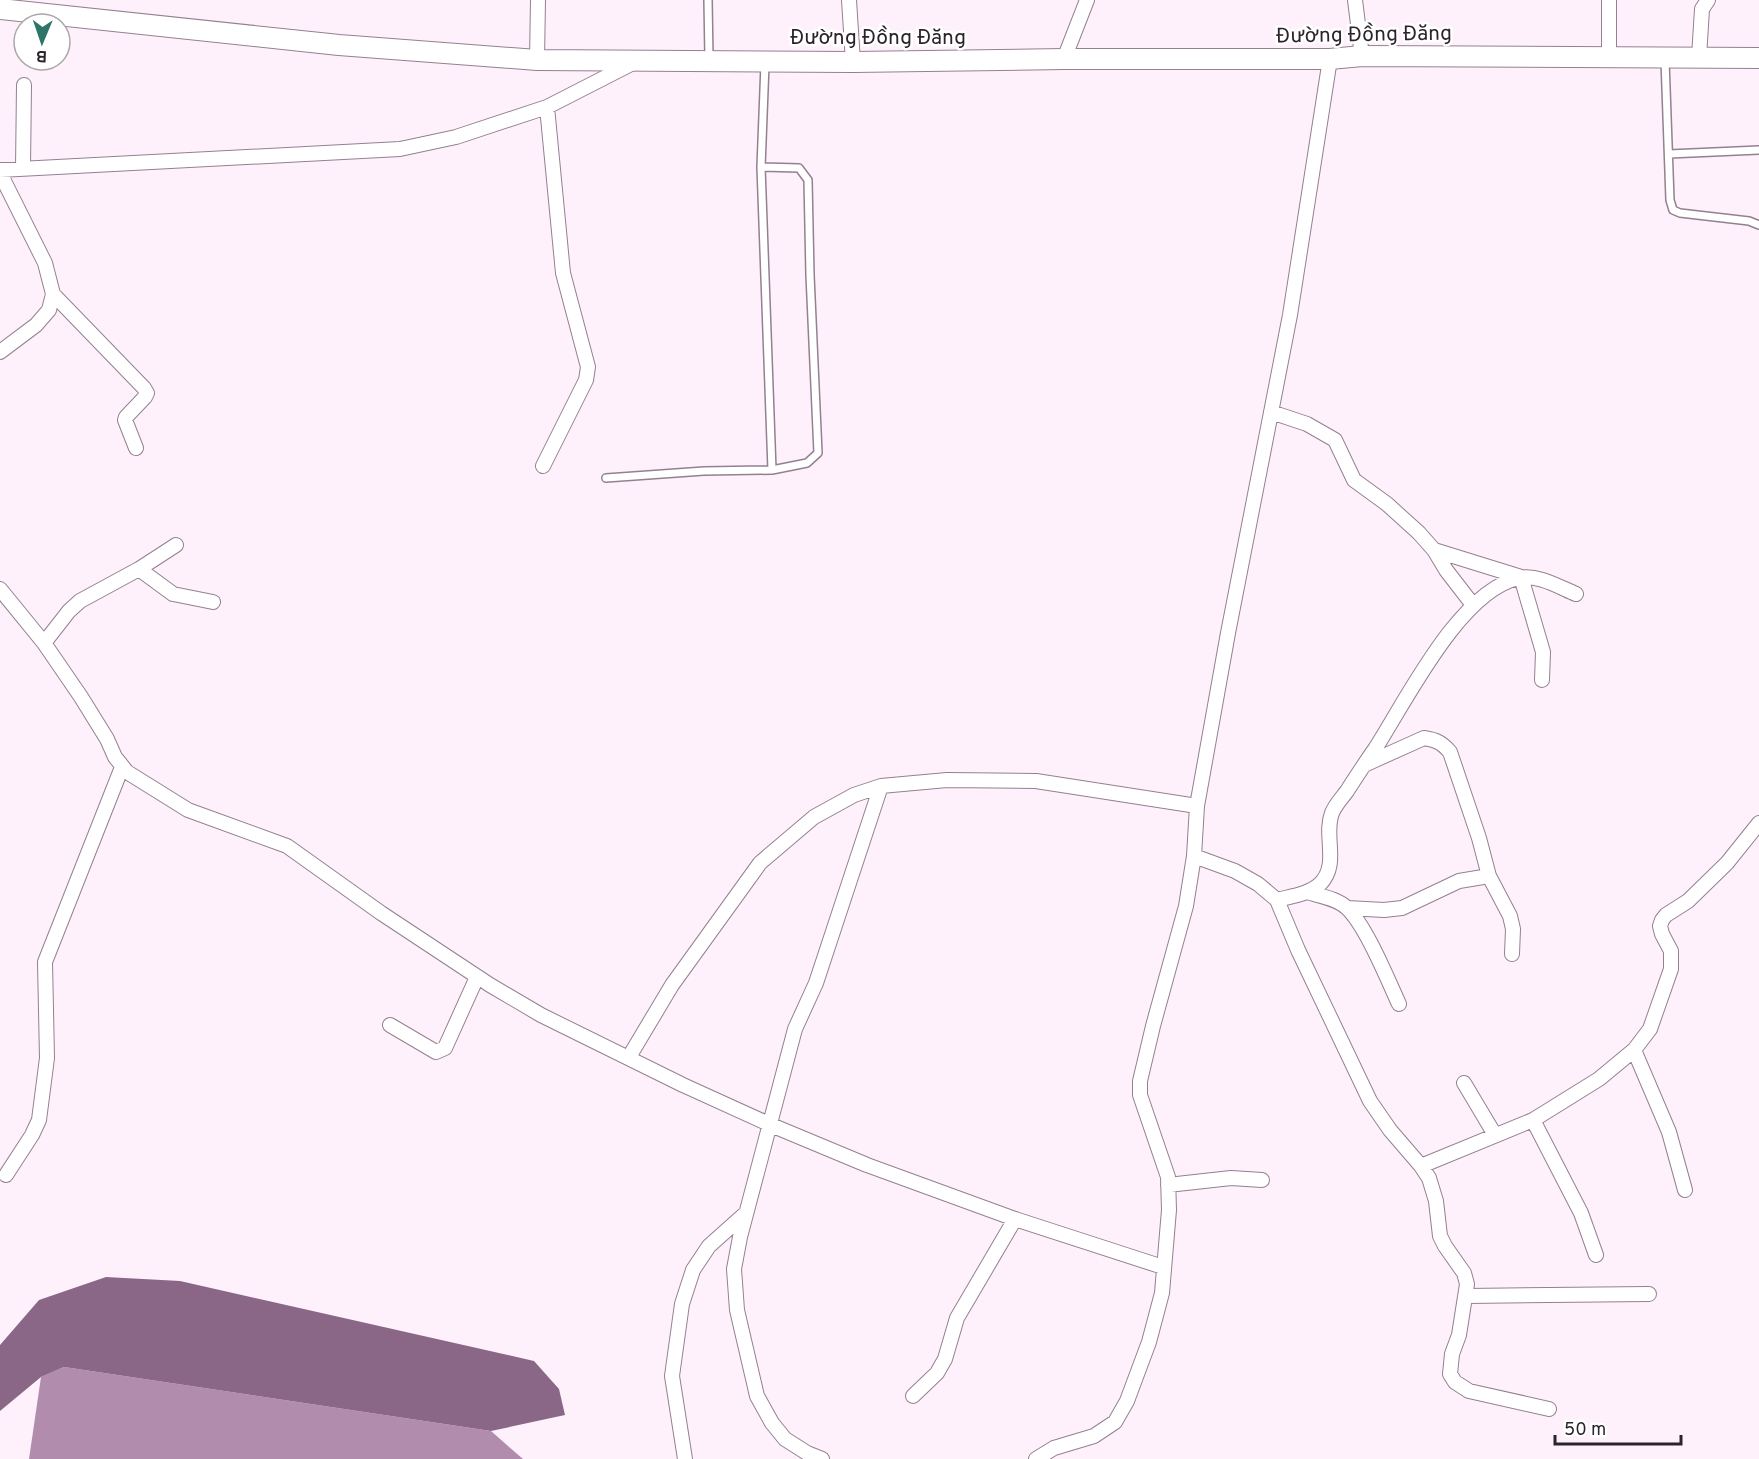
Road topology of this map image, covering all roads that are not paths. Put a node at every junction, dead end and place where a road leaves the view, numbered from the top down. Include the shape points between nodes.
1 (538, 0) edge
2 (708, 0) edge
3 (849, 0) edge
4 (1087, 0) edge
5 (1354, 0) edge
6 (1609, 0) edge
7 (1708, 0) edge
8 (52, 7) edge
9 (0, 9) edge
10 (1362, 56) junction
11 (1610, 57) junction
12 (1699, 57) junction
13 (1665, 58) junction
14 (1759, 58) edge
15 (1064, 59) junction
16 (1330, 59) junction
17 (537, 60) junction
18 (637, 61) junction
19 (709, 61) junction
20 (765, 61) junction
21 (853, 62) junction
22 (24, 86) dead end
23 (547, 106) junction
24 (1759, 150) edge
25 (1669, 154) junction
26 (761, 167) junction
27 (23, 168) junction
28 (0, 171) edge
29 (1759, 225) edge
30 (53, 294) junction
31 (0, 352) edge
32 (1271, 412) junction
33 (136, 448) dead end
34 (543, 466) dead end
35 (772, 470) junction
36 (606, 478) dead end
37 (176, 545) dead end
38 (1434, 550) junction
39 (139, 569) junction
40 (1521, 577) junction
41 (0, 589) edge
42 (1576, 594) dead end
43 (213, 602) dead end
44 (1473, 604) junction
45 (44, 643) junction
46 (1542, 680) dead end
47 (1364, 765) junction
48 (122, 766) junction
49 (881, 786) junction
50 (1197, 806) junction
51 (1759, 823) edge
52 (1194, 856) junction
53 (1489, 876) junction
54 (1307, 892) junction
55 (1278, 900) junction
56 (1347, 908) junction
57 (1512, 954) dead end
58 (477, 977) junction
59 (1399, 1004) dead end
60 (390, 1025) dead end
61 (1634, 1050) junction
62 (629, 1058) junction
63 (1464, 1083) dead end
64 (1533, 1120) junction
65 (771, 1125) junction
66 (1495, 1136) junction
67 (1421, 1166) junction
68 (6, 1174) dead end
69 (1262, 1180) dead end
70 (1168, 1185) junction
71 (1685, 1190) dead end
72 (746, 1213) junction
73 (1015, 1219) junction
74 (1596, 1254) dead end
75 (1163, 1267) junction
76 (1649, 1294) dead end
77 (1467, 1296) junction
78 (913, 1396) dead end
79 (1550, 1409) dead end
80 (685, 1459) edge
81 (822, 1459) edge
82 (1036, 1459) edge

1 - 17 street
2 - 19 lane
3 - 21 street
4 - 15 street
5 - 10 street
6 - 11 street
7 - 12 street via 1702,9
8 - 9 main road, Đường Đồng Đăng
8 - 17 main road, Đường Đồng Đăng via 339,45
10 - 11 main road, Đường Đồng Đăng
10 - 16 main road, Đường Đồng Đăng
11 - 13 main road, Đường Đồng Đăng
12 - 13 main road, Đường Đồng Đăng
12 - 14 main road, Đường Đồng Đăng
13 - 25 lane
15 - 16 main road, Đường Đồng Đăng
15 - 21 main road, Đường Đồng Đăng
16 - 32 street
17 - 18 main road, Đường Đồng Đăng
18 - 19 main road, Đường Đồng Đăng
18 - 23 street
19 - 20 main road, Đường Đồng Đăng
20 - 21 main road, Đường Đồng Đăng
20 - 26 lane
22 - 27 street
23 - 27 street via 456,137 400,149
23 - 34 street via 563,273 588,367 586,380
24 - 25 lane
25 - 29 lane via 1673,210
26 - 35 lane
26 - 35 lane via 799,168 808,180 818,453 807,463
27 - 28 street
28 - 30 street via 45,263
30 - 31 street via 49,310 36,325
30 - 33 street via 147,393 125,420
32 - 38 street via 1307,424 1335,440 1354,480 1386,504
32 - 50 street
35 - 36 lane
37 - 39 street
38 - 40 street
38 - 44 street
39 - 43 street via 173,594
39 - 45 street via 80,601
40 - 42 street via 1547,581
40 - 44 street via 1500,585
40 - 46 street via 1543,652
41 - 45 street
44 - 47 street via 1413,686
45 - 48 street
47 - 53 street via 1425,738 1443,744 1450,752
47 - 54 street via 1332,811 1327,872
48 - 58 street via 188,810 287,846
48 - 68 street via 45,962 47,1058 39,1120
49 - 50 street via 947,780 1036,782
49 - 62 street via 854,795 814,817 760,863 672,985
49 - 65 street via 816,983 795,1029
50 - 52 street
51 - 61 street via 1727,863 1662,920 1662,934 1671,951 1671,969 1650,1029
52 - 55 street via 1235,871
52 - 70 street via 1186,906 1140,1081 1140,1095
53 - 56 street via 1459,881 1402,908
53 - 57 street via 1510,916
54 - 55 street
54 - 56 street
55 - 67 street via 1370,1101
56 - 59 street
58 - 60 street via 442,1051 436,1052
58 - 62 street via 541,1015
61 - 64 street via 1599,1079
61 - 71 street via 1669,1132
62 - 65 street
63 - 66 street
64 - 66 street
64 - 74 street via 1581,1213
65 - 72 street
65 - 73 street
66 - 67 street
67 - 77 street via 1436,1201 1440,1236 1464,1273
69 - 70 street via 1231,1178
70 - 75 street
72 - 80 street via 709,1246 693,1270 682,1304 672,1376
72 - 81 street via 734,1269 737,1310 757,1396 785,1439
73 - 75 street
73 - 78 street via 957,1318 937,1373
75 - 82 street via 1162,1293 1149,1342 1127,1401 1114,1422 1094,1436 1054,1448
76 - 77 street
77 - 79 street via 1452,1354 1450,1374 1455,1382 1469,1391

